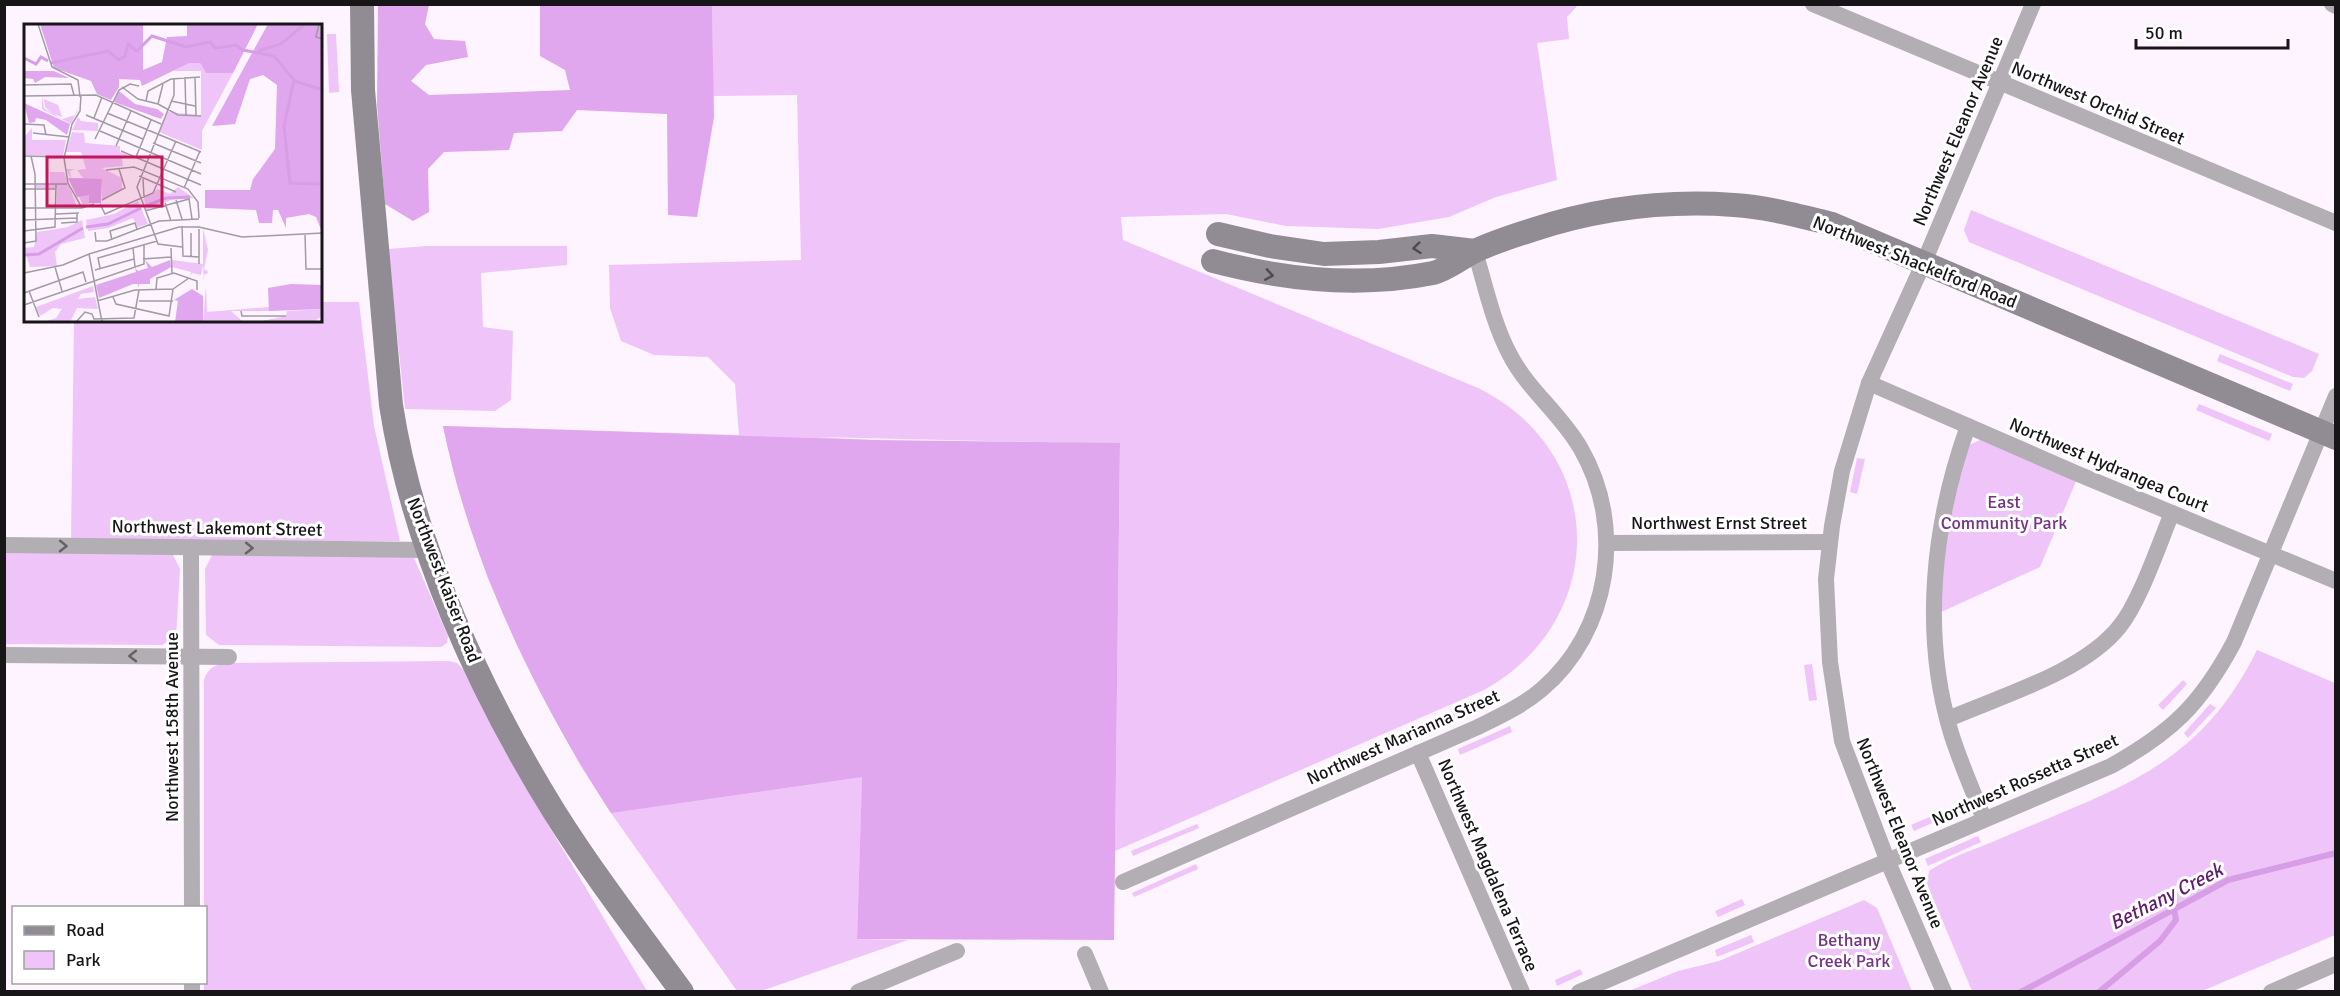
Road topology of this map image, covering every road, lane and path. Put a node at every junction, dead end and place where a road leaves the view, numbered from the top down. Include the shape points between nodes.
1 (362, 4) edge
2 (1813, 4) edge
3 (2033, 4) edge
4 (1999, 83) junction
5 (2336, 224) edge
6 (1218, 234) dead end
7 (1475, 251) junction
8 (1213, 261) dead end
9 (1924, 262) junction
10 (1869, 383) junction
11 (2336, 396) edge
12 (1968, 426) junction
13 (2328, 435) edge
14 (2172, 513) junction
15 (1830, 542) junction
16 (1609, 543) junction
17 (4, 545) edge
18 (191, 547) junction
19 (428, 550) junction
20 (2270, 554) junction
21 (2336, 581) edge
22 (4, 655) edge
23 (191, 656) junction
24 (229, 657) dead end
25 (1948, 719) junction
26 (1418, 753) junction
27 (1984, 819) junction
28 (1888, 862) junction
29 (1123, 882) dead end
30 (192, 906) edge
31 (957, 951) dead end
32 (1085, 954) dead end
33 (2336, 964) edge
34 (682, 992) edge
35 (858, 992) edge
36 (1101, 992) edge
37 (1522, 992) edge
38 (1579, 992) edge
39 (1944, 992) edge
40 (2271, 992) edge

1 - 19 street, Northwest Kaiser Road via 363,90 391,405 398,446
2 - 4 street, Northwest Orchid Street
3 - 4 street, Northwest Eleanor Avenue
4 - 5 street, Northwest Orchid Street
4 - 9 street, Northwest Eleanor Avenue
7 -> 6 street, Northwest Shackelford Road via 1432,246 1324,254
8 -> 7 street, Northwest Shackelford Road via 1268,276 1366,280 1437,272
7 - 9 street, Northwest Shackelford Road via 1532,230 1621,208 1733,205 1832,224
7 - 16 street, Northwest Marianna Street via 1493,314 1510,355 1580,447 1595,476
9 - 10 street, Northwest Eleanor Avenue
9 - 13 street, Northwest Shackelford Road
10 - 12 street, Northwest Hydrangea Court
10 - 15 street, Northwest Eleanor Avenue via 1842,471
11 - 13 street, Northwest Rossetta Street
12 - 14 street, Northwest Hydrangea Court
12 - 25 street via 1954,464 1941,521 1934,588 1941,687
13 - 20 street, Northwest Rossetta Street
14 - 20 street, Northwest Hydrangea Court
14 - 25 street via 2122,625 2108,640 2067,668
15 - 16 street, Northwest Ernst Street
15 - 28 street, Northwest Eleanor Avenue via 1826,620 1840,731
16 - 26 street, Northwest Marianna Street via 1607,567 1594,614 1580,644 1556,675 1514,709
17 -> 18 street, Northwest Lakemont Street
18 -> 19 street, Northwest Lakemont Street
18 - 23 street, Northwest 158th Avenue
19 - 34 street, Northwest Kaiser Road via 492,698 534,777 601,880
20 - 21 street, Northwest Hydrangea Court
20 - 27 street, Northwest Rossetta Street via 2235,642 2193,707 2159,736 2111,765
23 -> 22 street
23 - 24 street
23 - 30 street, Northwest 158th Avenue
25 - 27 street
26 - 29 street, Northwest Marianna Street
26 - 37 street, Northwest Magdalena Terrace
27 - 28 street, Northwest Rossetta Street
28 - 38 street, Northwest Rossetta Street
28 - 39 street, Northwest Eleanor Avenue
31 - 35 street
32 - 36 street
33 - 40 street

